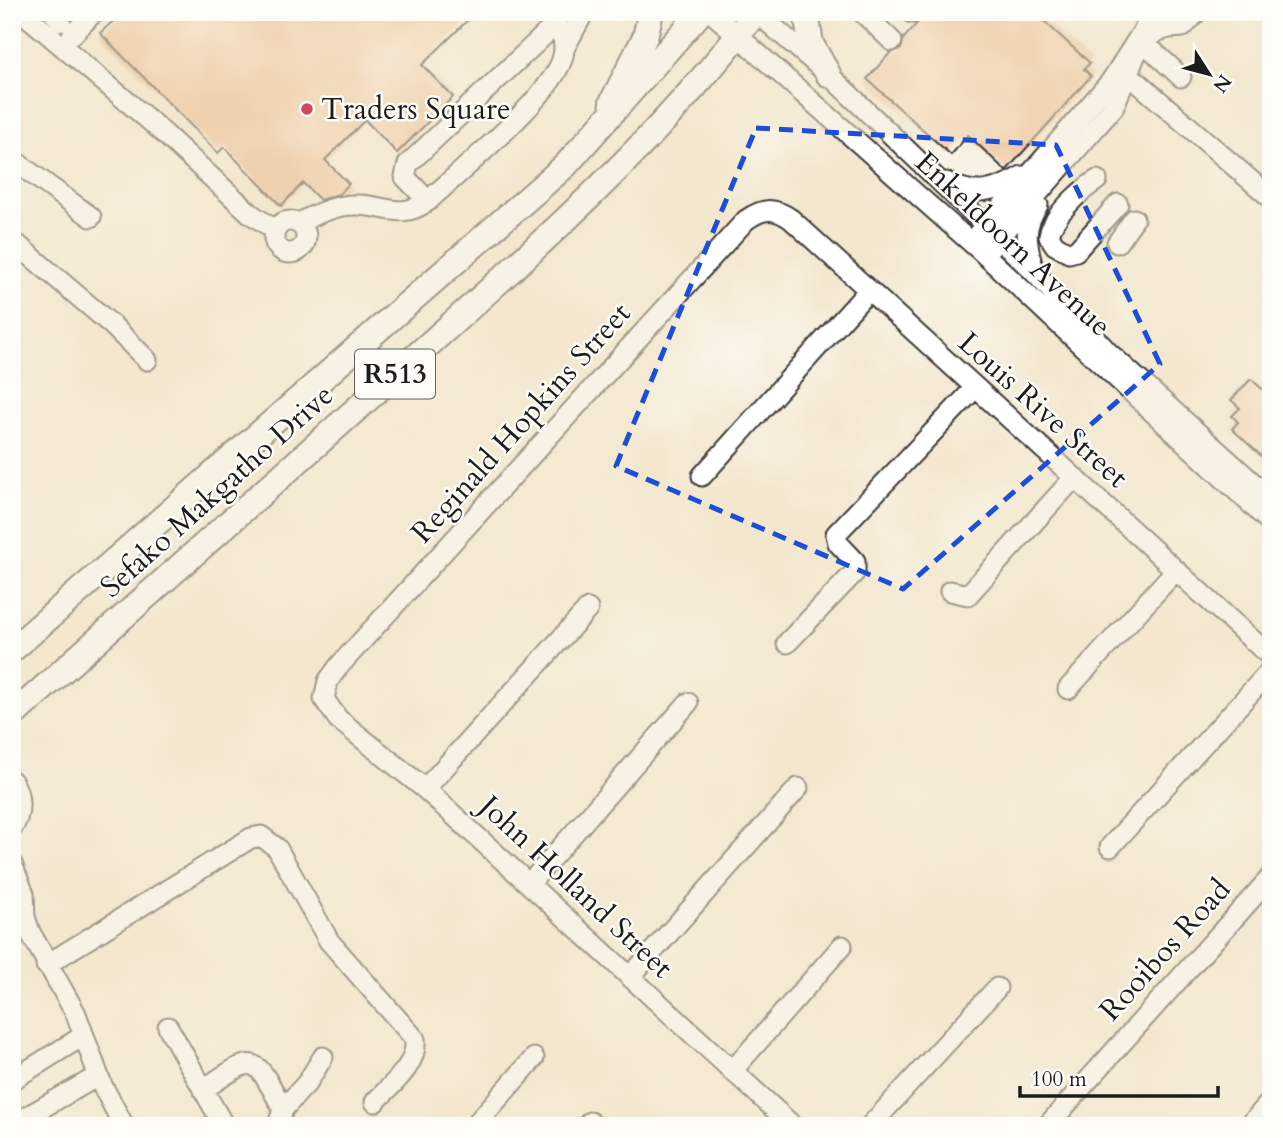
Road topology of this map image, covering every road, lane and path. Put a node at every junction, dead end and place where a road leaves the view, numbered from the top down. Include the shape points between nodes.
1 (22, 12) edge
2 (94, 12) edge
3 (584, 12) edge
4 (651, 12) edge
5 (701, 12) edge
6 (711, 12) edge
7 (756, 12) edge
8 (806, 12) edge
9 (862, 12) edge
10 (1197, 12) edge
11 (1152, 14) edge
12 (553, 18) edge
13 (62, 23) edge
14 (1169, 28) junction
15 (738, 36) junction
16 (892, 41) dead end
17 (565, 47) junction
18 (1153, 51) dead end
19 (1127, 73) junction
20 (828, 74) junction
21 (1181, 77) dead end
22 (1155, 97) junction
23 (1107, 115) junction
24 (598, 131) junction
25 (12, 159) edge
26 (930, 173) junction
27 (1041, 176) junction
28 (1097, 180) dead end
29 (1271, 198) edge
30 (428, 201) junction
31 (1118, 204) dead end
32 (773, 209) joint
33 (91, 217) dead end
34 (1134, 219) dead end
35 (299, 223) junction
36 (275, 230) junction
37 (992, 232) junction
38 (12, 240) edge
39 (1117, 243) dead end
40 (977, 248) junction
41 (1034, 272) junction
42 (868, 291) junction
43 (147, 360) dead end
44 (974, 389) junction
45 (702, 477) dead end
46 (1073, 479) junction
47 (1271, 499) edge
48 (1271, 523) edge
49 (1176, 570) junction
50 (950, 591) dead end
51 (588, 609) dead end
52 (787, 643) dead end
53 (12, 650) edge
54 (1271, 657) edge
55 (1271, 670) edge
56 (1068, 689) dead end
57 (324, 692) joint
58 (688, 703) dead end
59 (12, 716) edge
60 (12, 781) edge
61 (798, 788) dead end
62 (425, 789) junction
63 (12, 828) edge
64 (1110, 847) dead end
65 (12, 864) edge
66 (1271, 877) edge
67 (529, 884) junction
68 (18, 910) edge
69 (842, 946) dead end
70 (47, 965) junction
71 (630, 977) junction
72 (997, 988) dead end
73 (167, 1027) dead end
74 (83, 1036) junction
75 (323, 1057) dead end
76 (534, 1058) dead end
77 (732, 1071) junction
78 (98, 1076) junction
79 (12, 1080) edge
80 (204, 1089) junction
81 (1271, 1101) edge
82 (375, 1102) dead end
83 (281, 1117) edge
84 (13, 1122) edge
85 (124, 1126) edge
86 (224, 1126) edge
87 (474, 1126) edge
88 (793, 1126) edge
89 (870, 1126) edge
90 (1047, 1126) edge
91 (1249, 1126) edge

1 - 36 street via 251,214
2 - 13 street
3 - 17 street
4 - 24 main road via 645,37
5 - 24 main road, Sefako Makgatho Drive / R513
6 - 15 street, Enkeldoorn Avenue
7 - 15 main road, Sefako Makgatho Drive / R513
7 - 20 street, Enkeldoorn Avenue
8 - 20 main road via 811,44
9 - 16 street
10 - 14 street via 1189,23
11 - 14 street
11 - 27 street via 1111,81
12 - 17 street
12 - 30 street via 408,164 405,177
14 - 19 street via 1144,42
15 - 40 street, Enkeldoorn Avenue
15 - 59 main road, Sefako Makgatho Drive / R513 via 622,168 523,261
17 - 30 street via 557,71 531,102
18 - 21 street
19 - 22 street
19 - 23 street
20 - 26 street, Enkeldoorn Avenue
22 - 23 street via 1137,100
22 - 29 street
23 - 27 street
24 - 53 main road, Sefako Makgatho Drive / R513 via 491,233
25 - 33 street
26 - 27 street via 962,189 985,192
26 - 37 street, Enkeldoorn Avenue
27 - 37 street
27 - 41 street via 1026,229
28 - 31 street via 1050,229 1055,246 1069,253 1076,251
30 - 35 street via 396,213 355,205 339,207
32 - 42 street, Louis Rive Street via 791,219
32 - 57 street, Reginald Hopkins Street via 746,220 339,666
34 - 39 street
35 - 36 street via 288,220
35 - 36 street via 306,237 303,247 294,253 279,249
37 - 40 street
37 - 41 street, Enkeldoorn Avenue
38 - 43 street
40 - 48 street, Enkeldoorn Avenue
41 - 47 street, Enkeldoorn Avenue via 1108,352
42 - 44 street, Louis Rive Street
42 - 45 street
44 - 46 street, Louis Rive Street
44 - 52 street via 836,534 838,543 855,561 855,572
46 - 49 street, Louis Rive Street
46 - 50 street via 968,595
49 - 54 street, Louis Rive Street
49 - 56 street
51 - 62 street
55 - 64 street
57 - 62 street, John Holland Street via 328,708 338,719
58 - 67 street
60 - 63 street via 19,803
61 - 71 street
62 - 67 street, John Holland Street
65 - 68 street via 24,894
66 - 90 street, Rooibos Road
67 - 71 street, John Holland Street
68 - 70 street
69 - 77 street
70 - 74 street via 76,1014
70 - 82 street via 261,836 277,848 329,941 415,1039 415,1055
71 - 77 street, John Holland Street
72 - 89 street
73 - 80 street
74 - 78 street
74 - 79 street
75 - 83 street
76 - 87 street
77 - 88 street, John Holland Street
78 - 84 street
78 - 85 street
80 - 83 street via 243,1062 251,1063 261,1068
80 - 86 street
81 - 91 street

